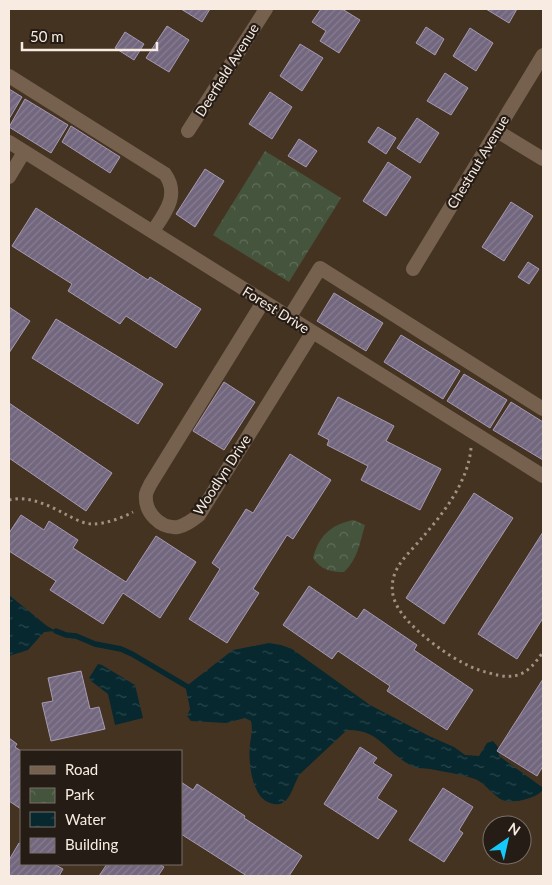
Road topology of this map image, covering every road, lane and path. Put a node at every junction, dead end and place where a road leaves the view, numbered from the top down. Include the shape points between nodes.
1 (266, 9) edge
2 (543, 55) edge
3 (9, 76) edge
4 (188, 131) dead end
5 (498, 131) junction
6 (9, 142) edge
7 (24, 152) junction
8 (543, 159) edge
9 (9, 177) edge
10 (153, 231) junction
11 (413, 269) dead end
12 (264, 302) junction
13 (289, 318) junction
14 (312, 333) junction
15 (543, 408) edge
16 (472, 432) junction
17 (543, 476) edge
18 (9, 500) edge
19 (146, 505) junction
20 (543, 652) edge

1 - 4 street, Deerfield Avenue
2 - 5 street, Chestnut Avenue
3 - 10 street via 165,174 172,193
5 - 8 street
5 - 11 street, Chestnut Avenue
6 - 7 street, Forest Drive
7 - 9 street
7 - 10 street, Forest Drive
10 - 12 street, Forest Drive
12 - 13 street, Forest Drive
12 - 19 street via 151,483 146,493
13 - 14 street, Forest Drive
13 - 15 street via 320,268
14 - 16 street, Forest Drive
14 - 19 street, Woodlyn Drive via 199,515 178,527 168,526 158,522
16 - 17 street, Forest Drive
16 - 20 path via 470,458 464,476 442,513 394,574 392,589 395,602 400,614 425,637 484,672 512,677 522,674
18 - 19 path via 34,500 92,524 126,516

